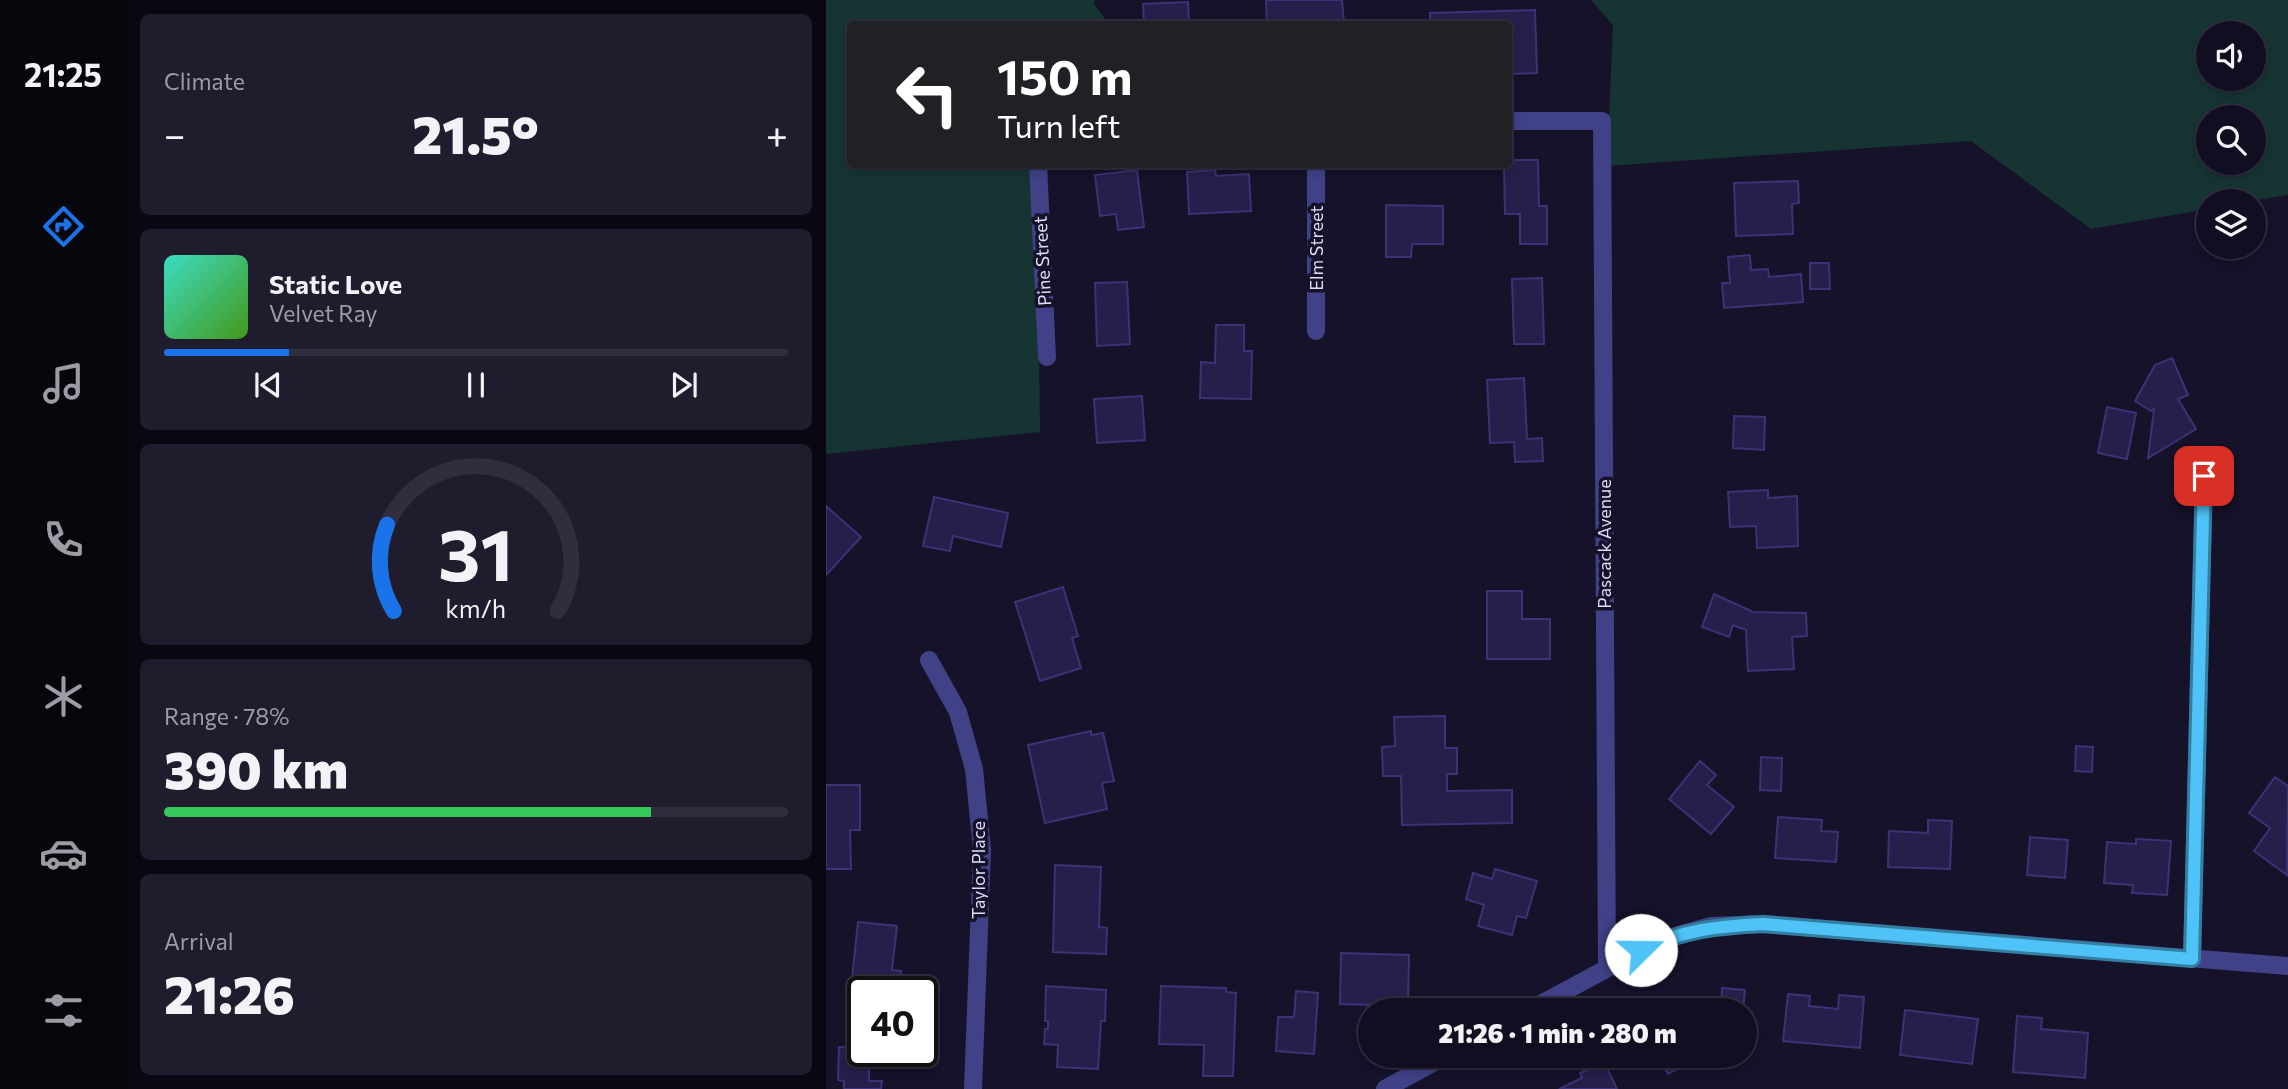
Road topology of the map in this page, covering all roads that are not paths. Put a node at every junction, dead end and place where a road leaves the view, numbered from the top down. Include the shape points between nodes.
1 (1512, 121) edge
2 (1038, 168) edge
3 (1316, 168) edge
4 (1316, 331) dead end
5 (1047, 357) dead end
6 (2204, 476) dead end
7 (929, 660) dead end
8 (2192, 959) junction
9 (2288, 966) edge
10 (1607, 967) junction
11 (1551, 998) edge
12 (1423, 1068) edge
13 (973, 1089) edge
14 (1385, 1089) edge

1 - 10 street, Pascack Avenue via 1602,121
2 - 5 street, Pine Street
3 - 4 street, Elm Street
6 - 8 street
7 - 13 street, Taylor Place via 958,712 974,769 982,850
8 - 9 street
8 - 10 street via 1763,924 1710,926 1658,941
10 - 11 street
12 - 14 street

